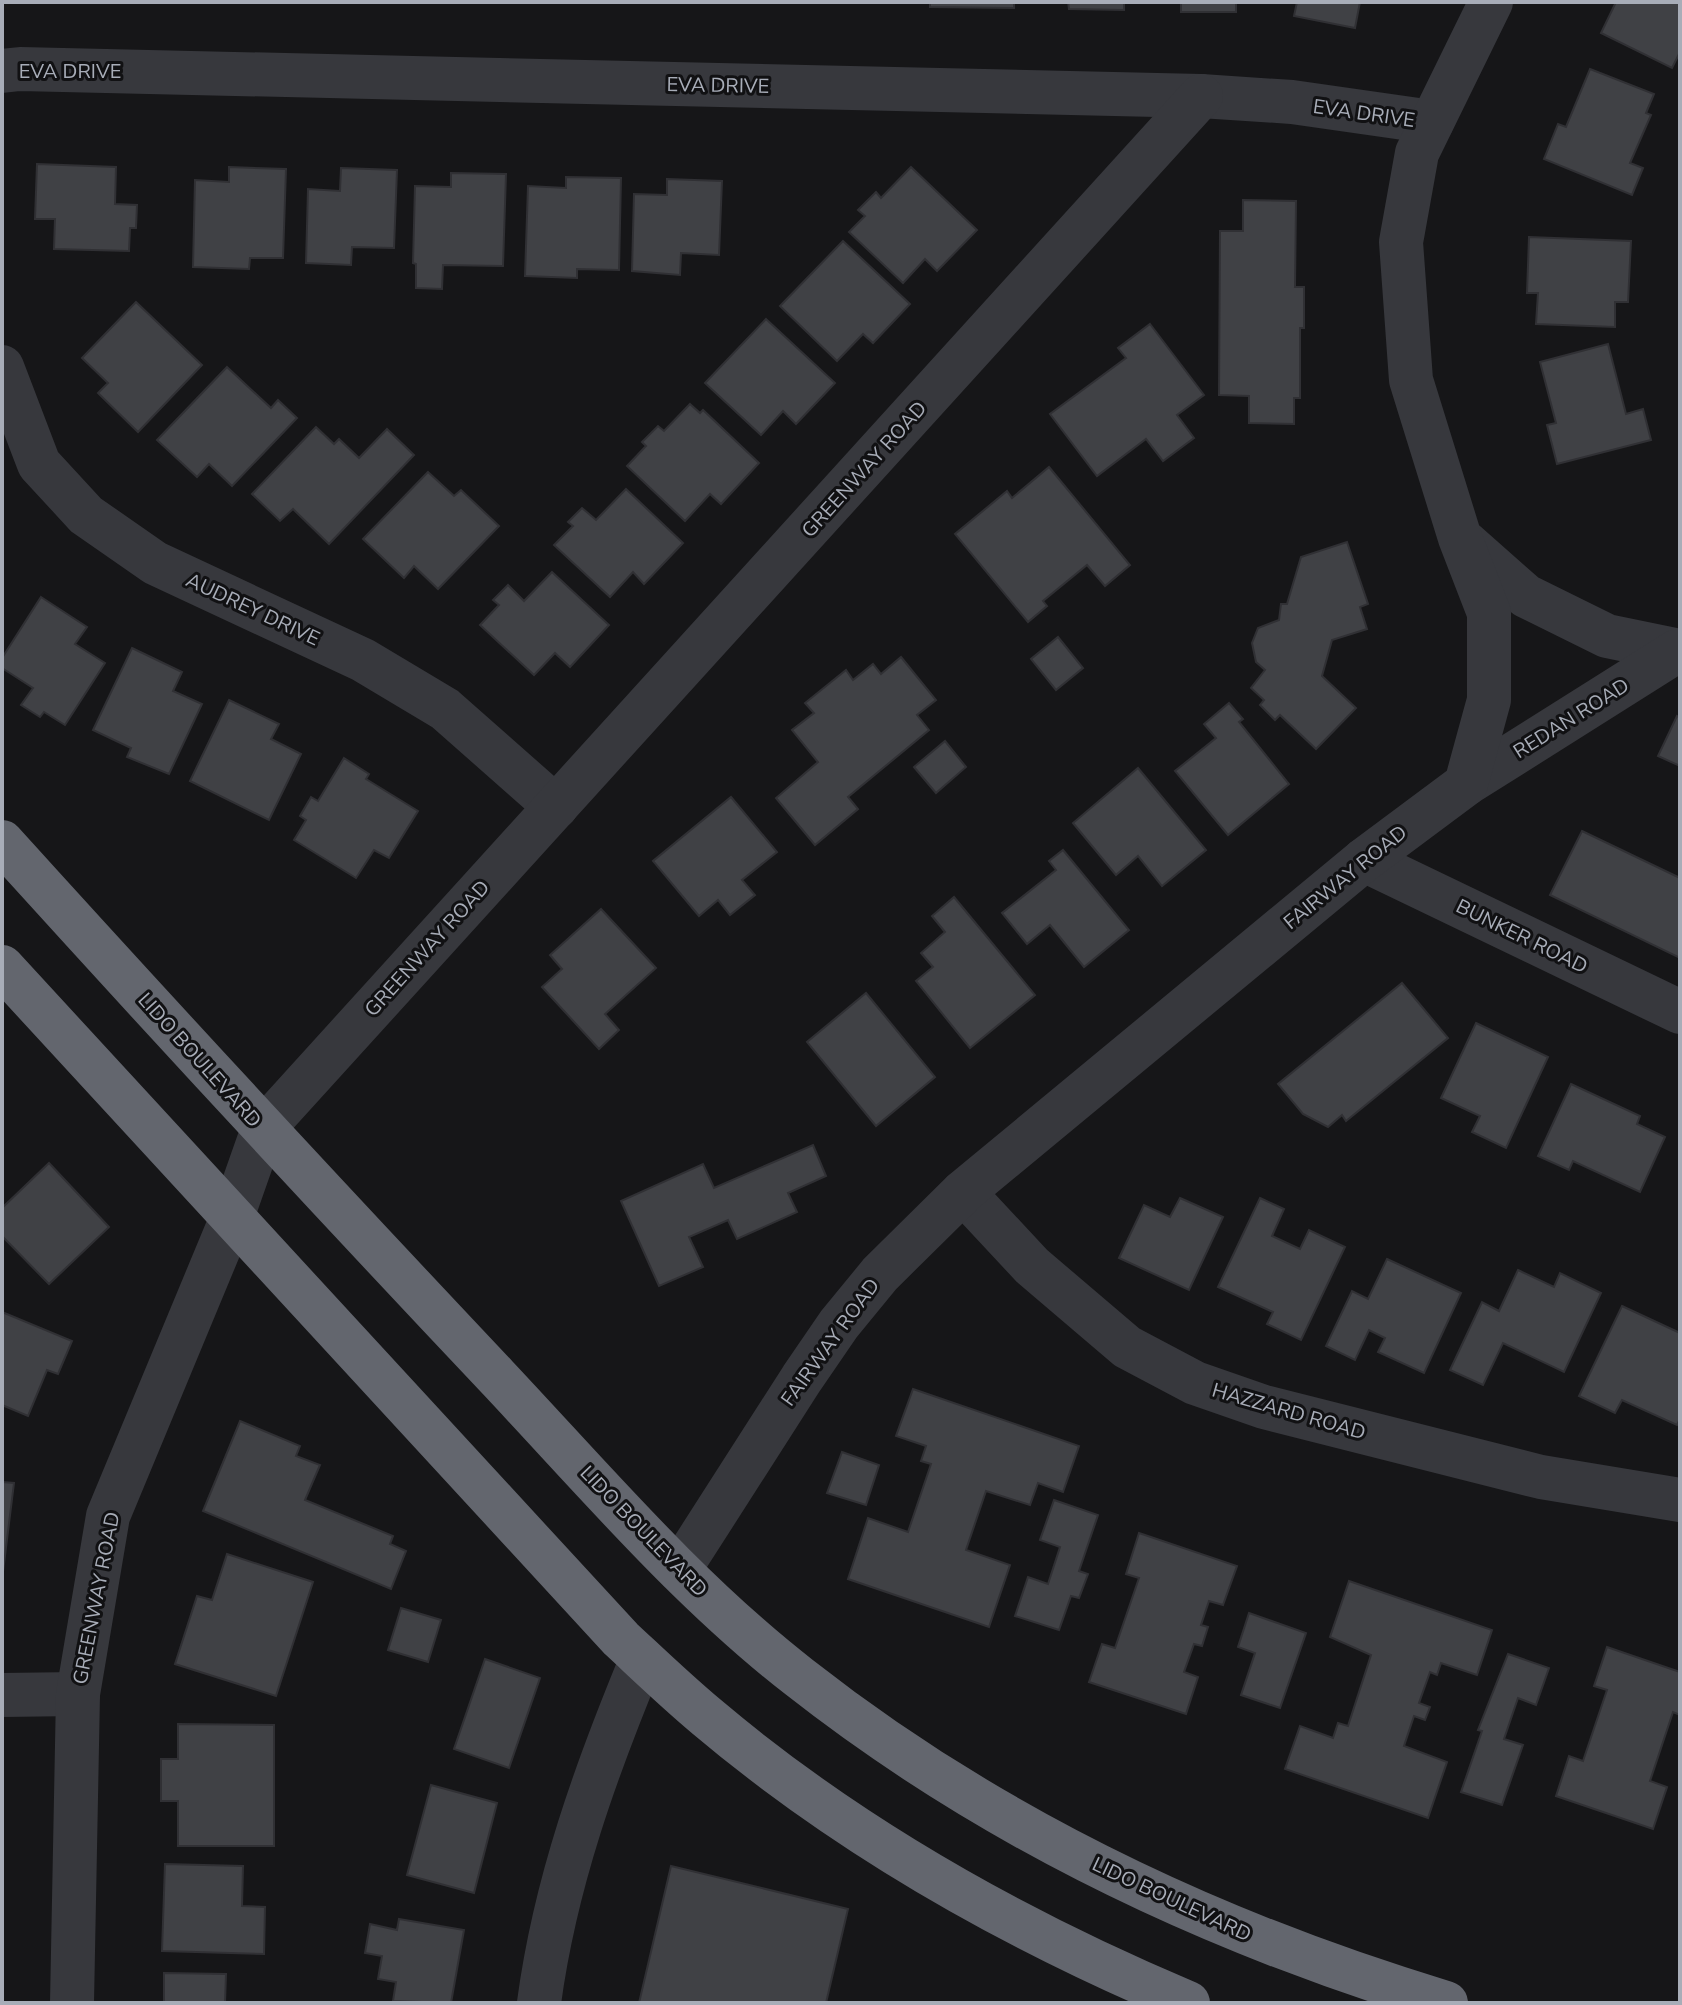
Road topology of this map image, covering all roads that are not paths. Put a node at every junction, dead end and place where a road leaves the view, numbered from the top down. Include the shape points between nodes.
1 (1491, 2) edge
2 (2, 71) edge
3 (1201, 96) junction
4 (1432, 122) junction
5 (2, 367) edge
6 (1460, 538) junction
7 (1678, 651) edge
8 (1466, 784) junction
9 (556, 807) junction
10 (2, 842) edge
11 (1364, 860) junction
12 (2, 967) edge
13 (1680, 1012) edge
14 (263, 1129) junction
15 (963, 1192) junction
16 (231, 1220) junction
17 (1680, 1500) edge
18 (679, 1570) junction
19 (642, 1659) junction
20 (78, 1694) junction
21 (2, 1695) edge
22 (72, 2003) edge
23 (539, 2003) edge
24 (1188, 2003) edge
25 (1446, 2003) edge

1 - 4 street
2 - 3 street, EVA DRIVE
3 - 4 street, EVA DRIVE via 1292,102
3 - 9 street, GREENWAY ROAD
4 - 6 street via 1417,153 1401,242 1411,380
5 - 9 street, AUDREY DRIVE via 39,464 86,515 155,563 363,660 445,709
6 - 7 street, REDAN ROAD via 1526,596 1607,636
6 - 8 street via 1489,613 1489,700
7 - 8 street, REDAN ROAD
8 - 11 street, FAIRWAY ROAD
9 - 14 street, GREENWAY ROAD
10 - 14 highway, LIDO BOULEVARD
11 - 13 street, BUNKER ROAD
11 - 15 street, FAIRWAY ROAD
12 - 16 highway
14 - 16 street, GREENWAY ROAD
14 - 18 highway, LIDO BOULEVARD
15 - 17 street, HAZZARD ROAD via 1032,1266 1127,1347 1195,1383 1279,1411 1541,1477
15 - 18 street, FAIRWAY ROAD via 880,1274 839,1324
16 - 19 highway
16 - 20 street, GREENWAY ROAD via 108,1516
18 - 25 highway, LIDO BOULEVARD via 797,1676 926,1769 1010,1819 1235,1930
19 - 23 street via 570,1858
19 - 24 highway via 707,1718 928,1872 1045,1937
20 - 21 street
20 - 22 street, GREENWAY ROAD

